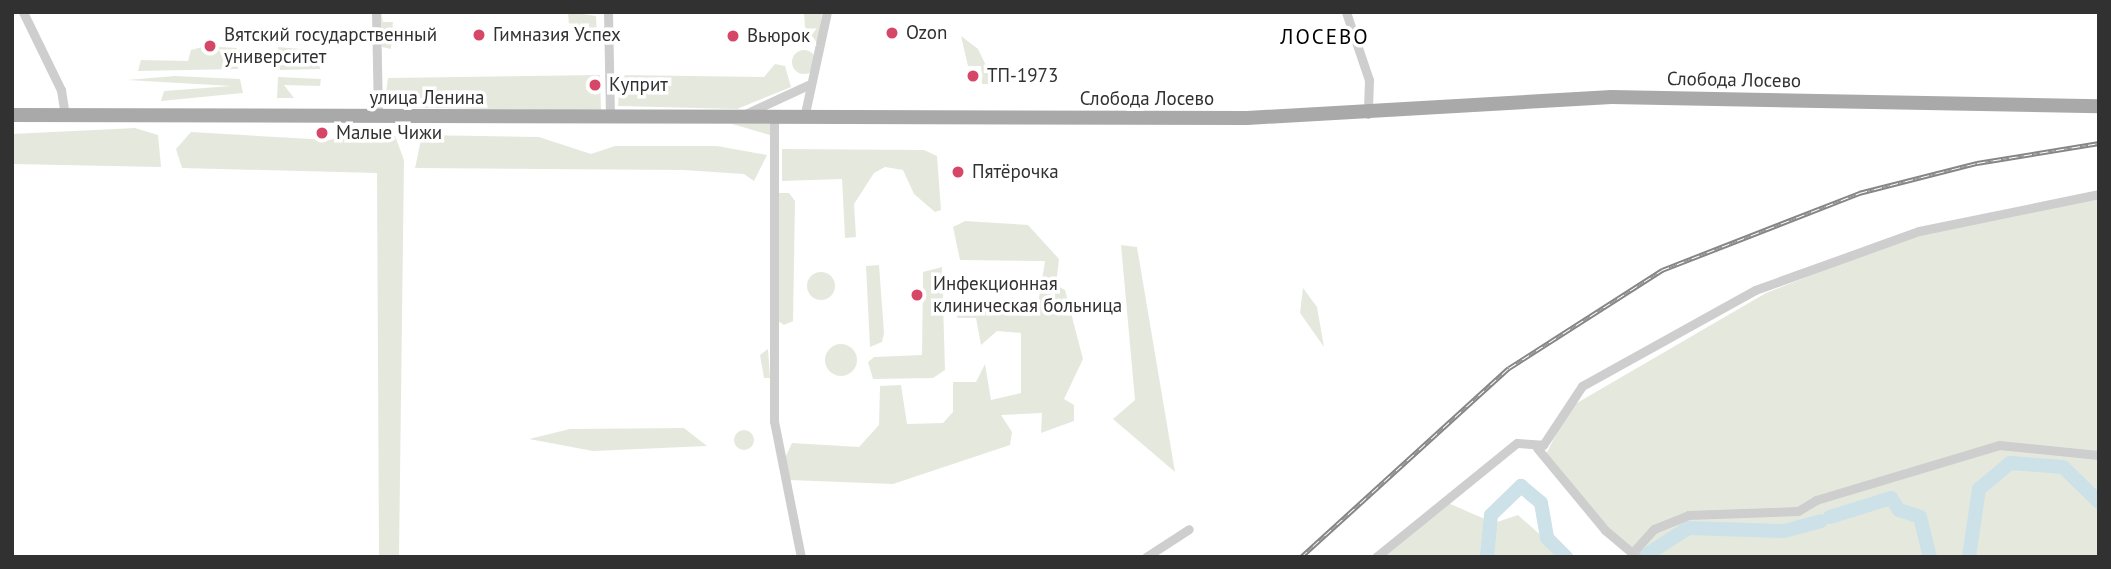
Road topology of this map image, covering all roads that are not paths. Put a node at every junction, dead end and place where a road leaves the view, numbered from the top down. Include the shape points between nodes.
1 (23, 12) edge
2 (376, 12) edge
3 (608, 12) edge
4 (827, 12) edge
5 (1346, 12) edge
6 (808, 85) junction
7 (2099, 106) edge
8 (1368, 114) junction
9 (12, 115) edge
10 (65, 115) junction
11 (610, 116) junction
12 (740, 116) junction
13 (378, 117) junction
14 (774, 117) junction
15 (804, 118) junction
16 (842, 120) joint
17 (2099, 194) edge
18 (1537, 448) junction
19 (2099, 455) edge
20 (1189, 529) dead end
21 (1635, 554) edge
22 (801, 557) edge
23 (1146, 557) edge
24 (1376, 557) edge

1 - 10 street via 61,90
2 - 13 street
3 - 11 street
4 - 6 street
5 - 8 street via 1369,80
6 - 12 street
6 - 15 street
7 - 8 main road, Слобода Лосево via 1611,97
8 - 16 main road, Слобода Лосево
9 - 10 main road, улица Ленина
10 - 13 main road, улица Ленина
11 - 12 main road, улица Ленина
11 - 13 main road, улица Ленина
12 - 14 main road, улица Ленина
14 - 15 main road, улица Ленина
14 - 22 street via 774,421
15 - 16 main road, улица Ленина
17 - 18 street via 1919,231 1755,290 1582,386
18 - 21 street via 1605,530
18 - 24 street via 1517,443
19 - 21 street via 1999,445 1816,500 1798,511 1688,515 1654,529
20 - 23 street

